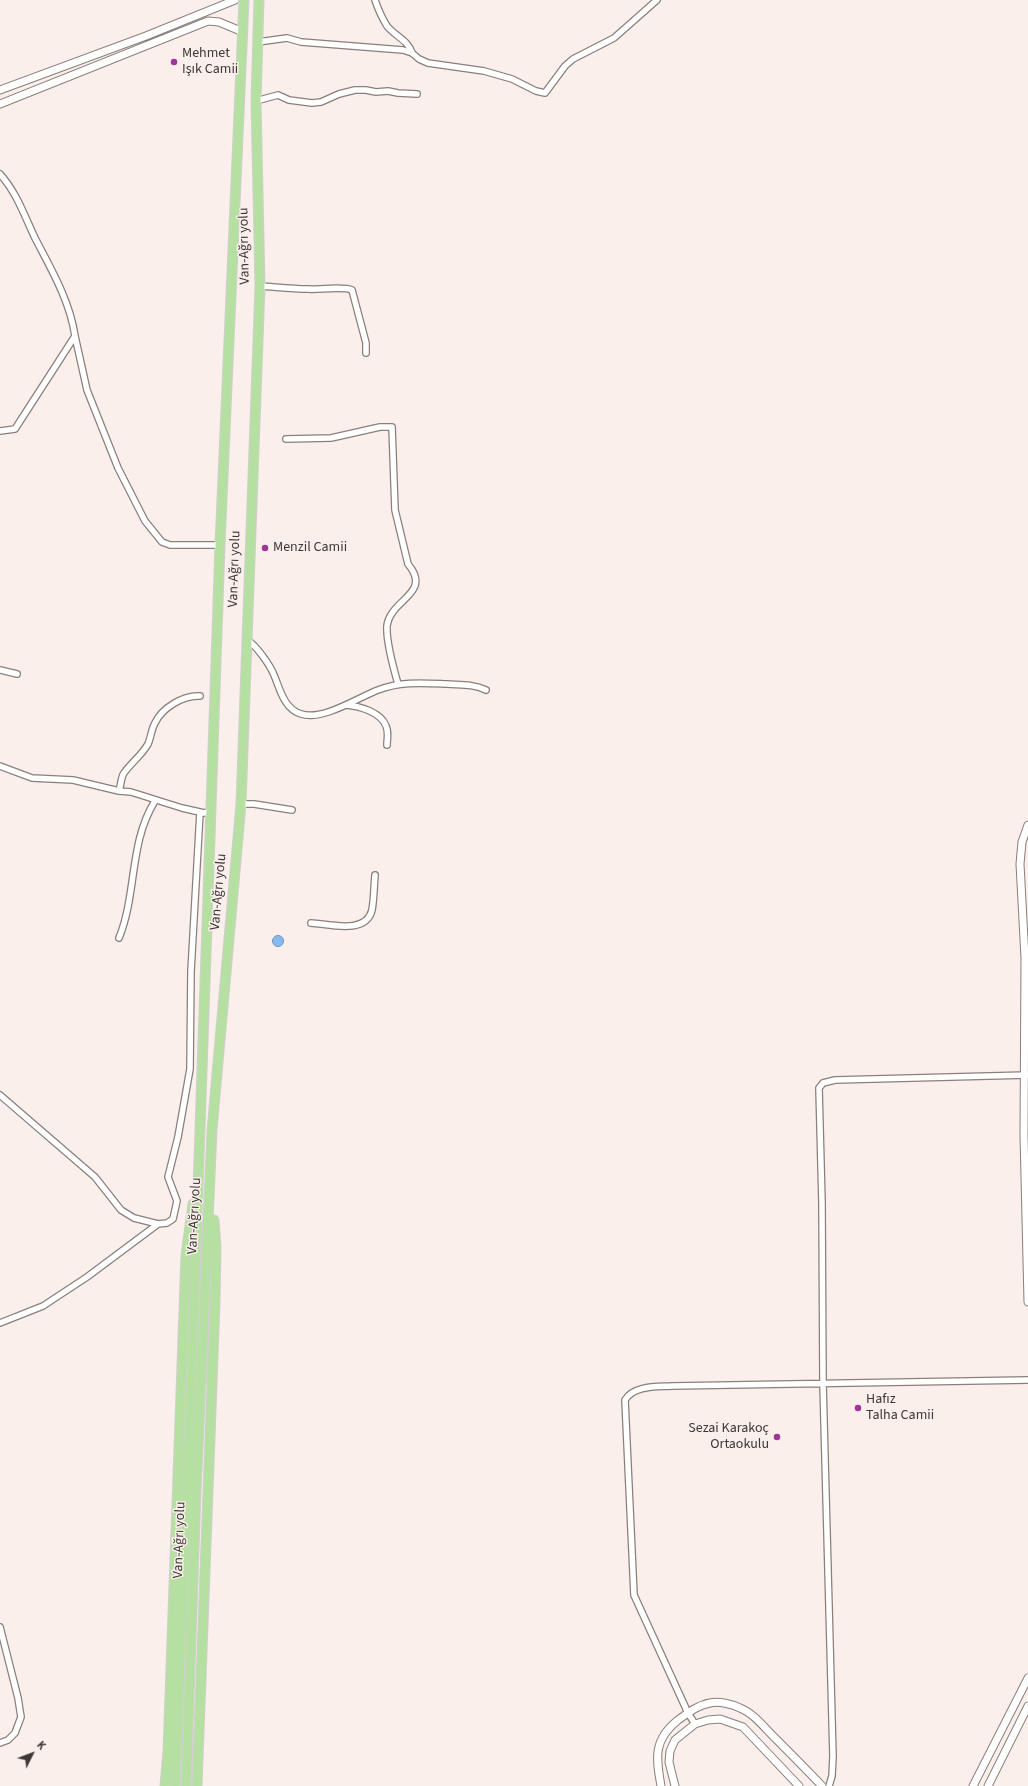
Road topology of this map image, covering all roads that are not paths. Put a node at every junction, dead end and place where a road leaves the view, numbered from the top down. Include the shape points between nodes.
1 (235, 0) edge
2 (244, 0) edge
3 (259, 0) edge
4 (375, 0) edge
5 (657, 0) edge
6 (244, 32) junction
7 (258, 42) junction
8 (412, 53) junction
9 (0, 90) edge
10 (417, 94) dead end
11 (256, 101) junction
12 (0, 104) edge
13 (0, 174) edge
14 (260, 286) junction
15 (75, 336) junction
16 (366, 353) dead end
17 (0, 431) edge
18 (286, 439) dead end
19 (220, 545) junction
20 (247, 640) junction
21 (0, 670) edge
22 (17, 674) dead end
23 (398, 684) junction
24 (486, 690) dead end
25 (200, 696) dead end
26 (343, 705) junction
27 (387, 745) dead end
28 (0, 766) edge
29 (120, 791) junction
30 (155, 800) junction
31 (241, 804) junction
32 (292, 810) dead end
33 (211, 811) junction
34 (200, 812) junction
35 (1028, 825) edge
36 (375, 875) dead end
37 (311, 923) dead end
38 (119, 938) dead end
39 (1026, 1075) edge
40 (0, 1095) edge
41 (198, 1181) junction
42 (211, 1182) junction
43 (158, 1224) junction
44 (1028, 1302) edge
45 (0, 1323) edge
46 (1028, 1380) edge
47 (824, 1384) junction
48 (0, 1627) edge
49 (1028, 1678) edge
50 (1028, 1706) edge
51 (688, 1713) junction
52 (695, 1724) junction
53 (0, 1743) edge
54 (165, 1786) edge
55 (175, 1786) edge
56 (186, 1786) edge
57 (197, 1786) edge
58 (661, 1786) edge
59 (675, 1786) edge
60 (799, 1786) edge
61 (822, 1786) edge
62 (829, 1786) edge
63 (973, 1786) edge
64 (988, 1786) edge

1 - 9 street
2 - 6 highway
3 - 7 highway, Van-Ağrı yolu
4 - 8 street via 387,26 410,46
5 - 8 street via 614,38 573,60 545,93 484,71 428,63
6 - 12 street via 223,23 208,21
6 - 19 highway
7 - 8 street via 287,38 301,42 403,50
7 - 11 highway, Van-Ağrı yolu
10 - 11 street via 355,90 321,102 289,100 278,95
11 - 14 highway, Van-Ağrı yolu
13 - 15 street via 13,190 50,266 73,321
14 - 16 street via 352,290 366,342
14 - 20 highway, Van-Ağrı yolu
15 - 17 street via 15,429
15 - 19 street via 87,390 118,468 146,522 162,542 170,545
18 - 23 street via 330,438 380,427 392,427 395,510 408,564 416,579 410,595 396,606 389,616 387,626
19 - 33 highway
20 - 26 street via 259,650 274,675 279,692 296,712 313,715 326,713
20 - 31 highway, Van-Ağrı yolu
21 - 22 street
23 - 24 street via 432,682 470,685
23 - 26 street
25 - 29 street via 186,698 160,714 154,723 148,743 124,774
26 - 27 street via 361,708 382,720 387,726
28 - 29 street via 32,778 73,780
29 - 30 street
30 - 34 street
30 - 38 street via 139,838 130,900
31 - 32 street
31 - 42 highway, Van-Ağrı yolu via 212,1130
33 - 34 street
33 - 41 highway
34 - 43 street via 191,971 190,1069 168,1177 177,1201 173,1219
35 - 39 street via 1022,842 1020,864 1025,958
36 - 37 street via 372,909 370,915 360,924 346,926
39 - 44 street
39 - 47 street via 835,1080 824,1083 820,1088
40 - 43 street via 95,1177 121,1210 134,1218
41 - 54 highway via 191,1209 186,1255
41 - 55 highway
42 - 56 highway, Van-Ağrı yolu via 196,1493
42 - 57 highway via 216,1246 215,1303
43 - 45 street via 43,1306
46 - 47 street
47 - 51 street via 672,1386 636,1390 625,1400 634,1595
47 - 62 street via 833,1748
48 - 53 street via 21,1717 15,1733
49 - 63 street
50 - 64 street
51 - 52 street
51 - 58 street via 674,1724 659,1745 656,1761
51 - 61 street via 699,1706 711,1703 741,1708 756,1719
52 - 59 street via 675,1740 670,1751 669,1762
52 - 60 street via 720,1719 743,1728

